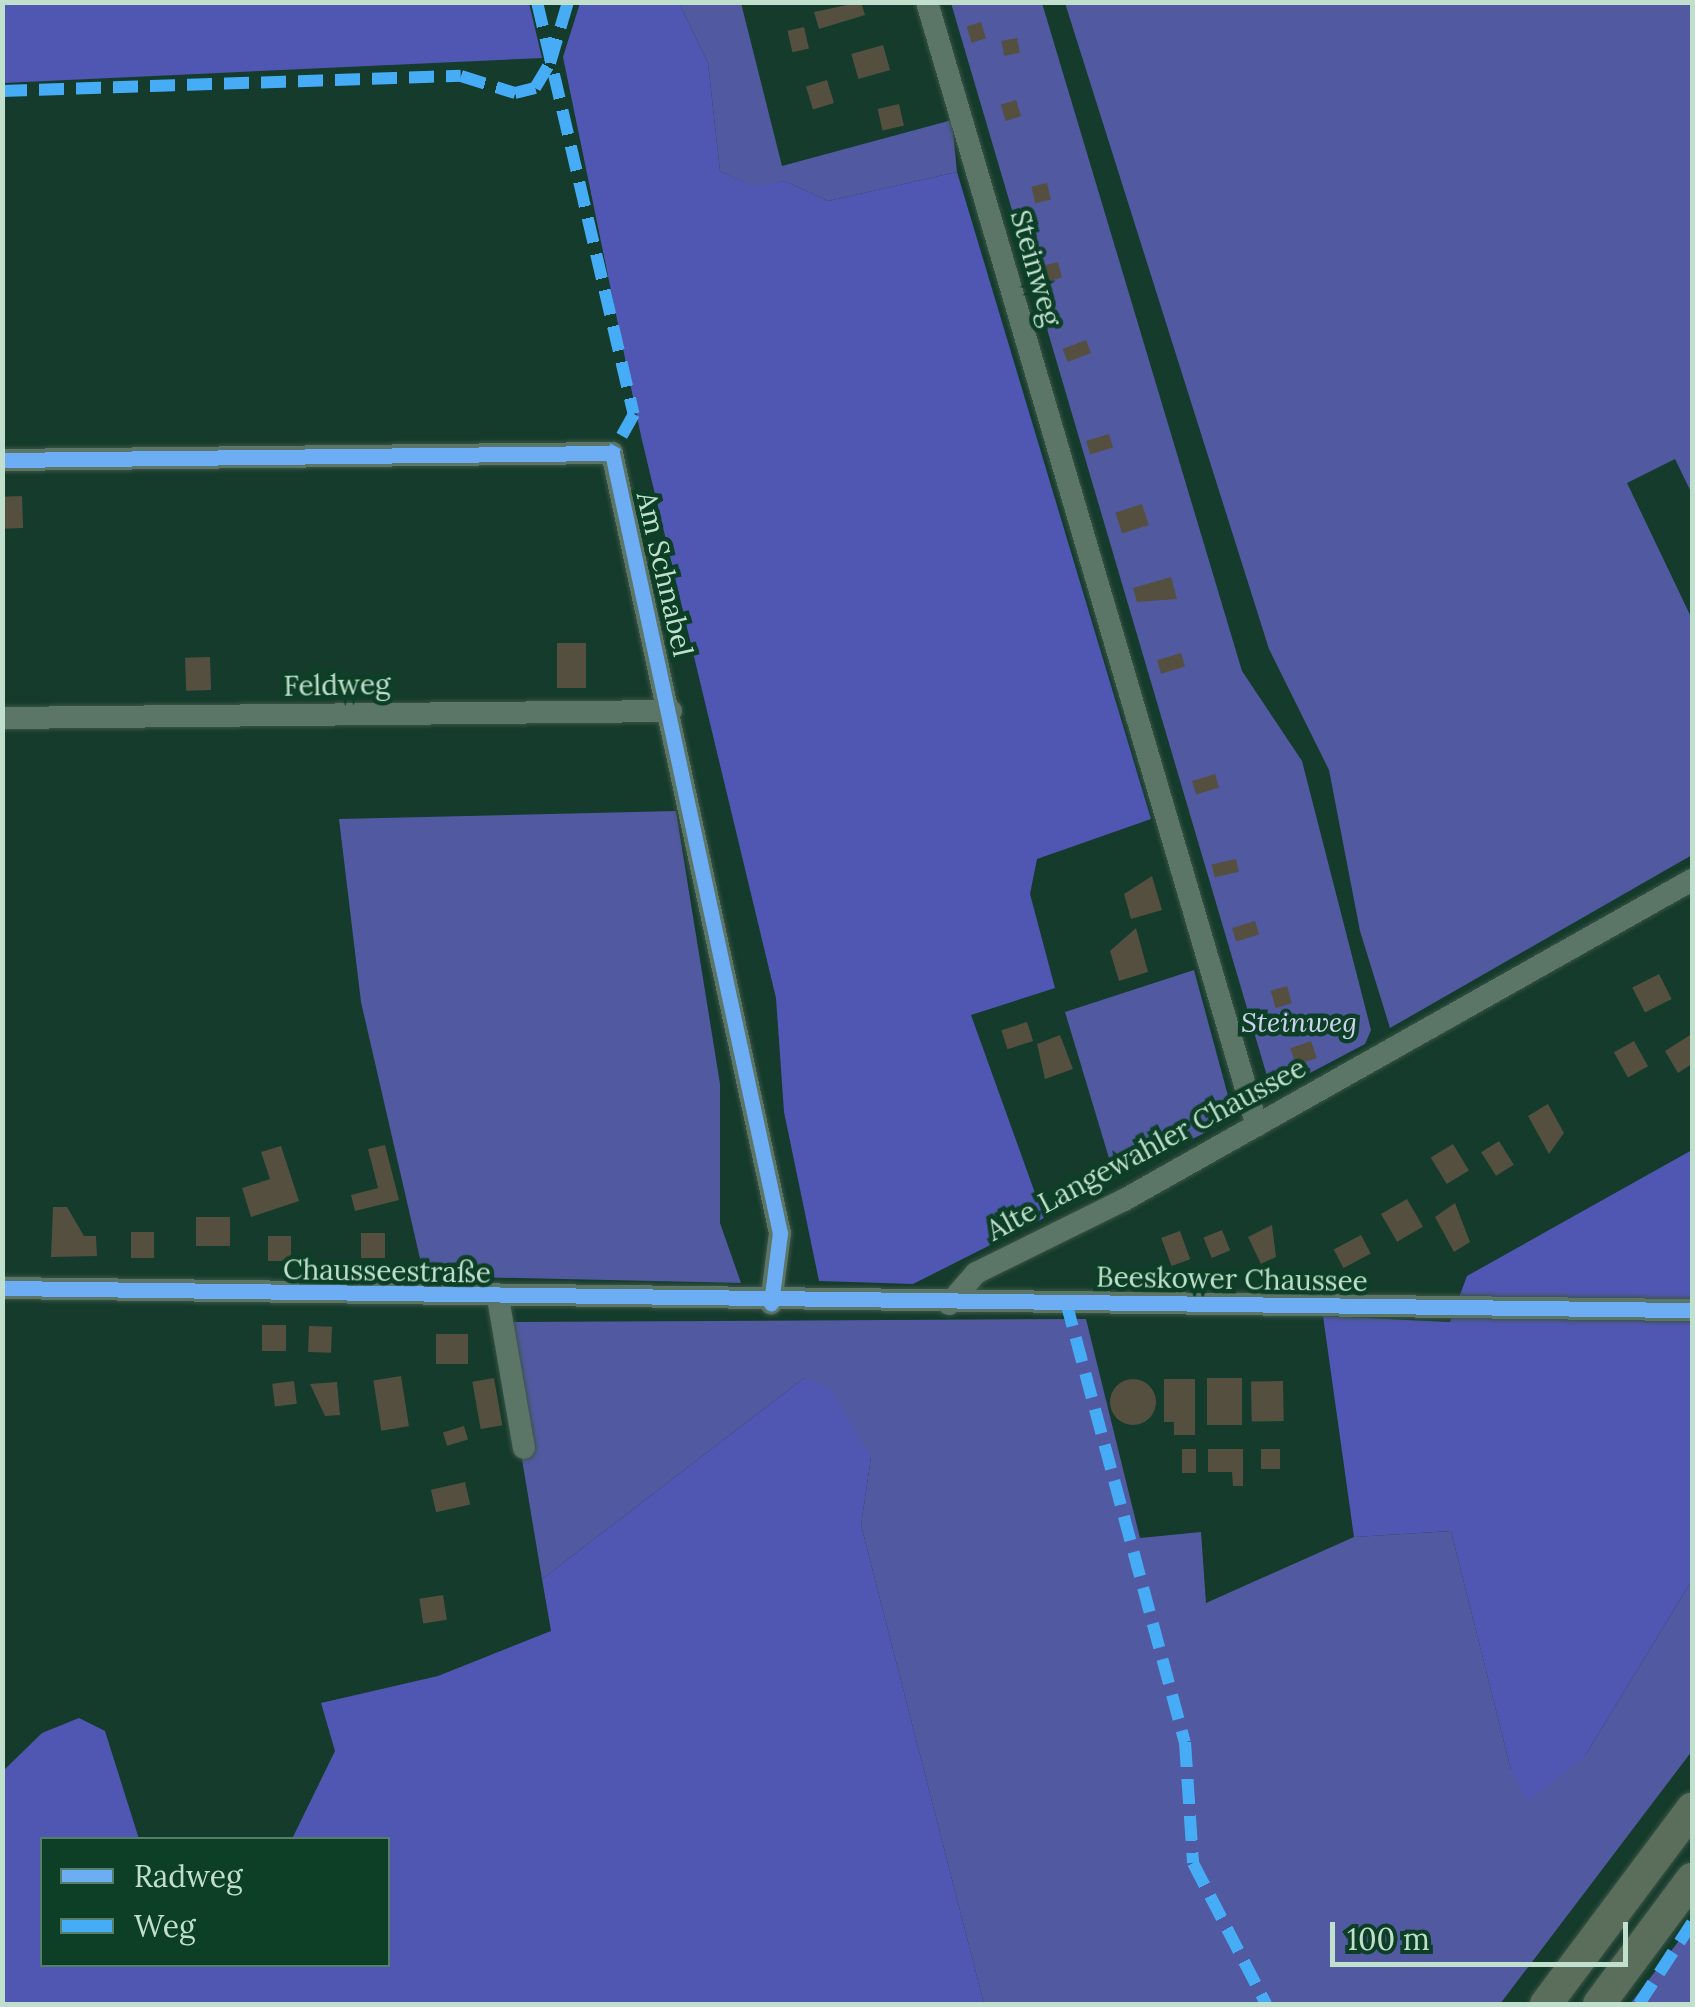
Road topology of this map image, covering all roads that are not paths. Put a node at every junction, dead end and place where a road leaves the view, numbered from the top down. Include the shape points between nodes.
1 (927, 2) edge
2 (2, 460) edge
3 (672, 711) junction
4 (2, 718) edge
5 (1692, 880) edge
6 (1257, 1126) junction
7 (2, 1288) edge
8 (498, 1298) junction
9 (771, 1303) junction
10 (949, 1304) junction
11 (1692, 1310) edge
12 (524, 1448) dead end
13 (1692, 1808) edge
14 (1692, 1879) edge
15 (1546, 2004) edge
16 (1599, 2004) edge

1 - 6 street, Steinweg
2 - 3 street, Am Schnabel via 612,453
3 - 4 street, Feldweg
3 - 9 street, Am Schnabel via 780,1233
5 - 6 street, Alte Langewahler Chaussee
6 - 10 street, Alte Langewahler Chaussee via 976,1274
7 - 8 street, Chausseestraße via 309,1304
8 - 9 street, Chausseestraße
8 - 12 street
9 - 10 street, Beeskower Chaussee
10 - 11 street, Beeskower Chaussee
13 - 15 highway
14 - 16 highway

